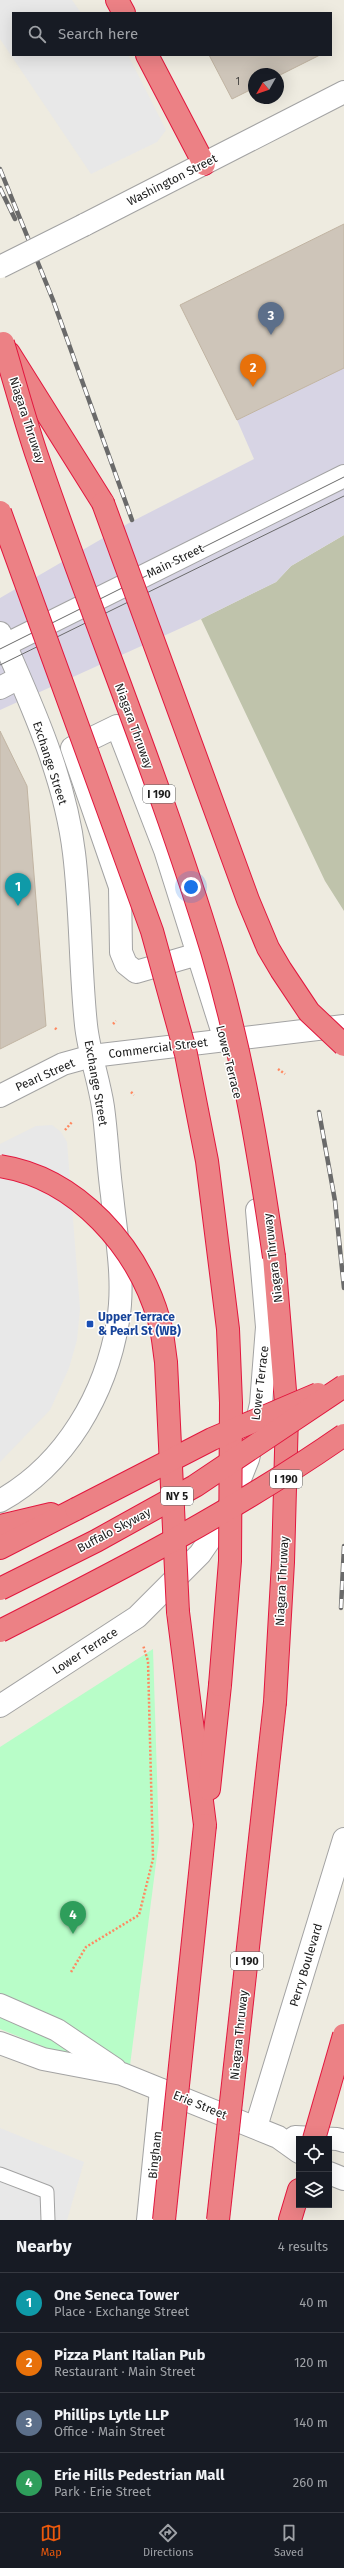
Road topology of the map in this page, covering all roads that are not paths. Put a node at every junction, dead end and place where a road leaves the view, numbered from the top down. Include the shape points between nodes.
1 (117, 0) edge
2 (123, 12) edge
3 (147, 56) edge
4 (344, 92) edge
5 (204, 164) junction
6 (0, 267) edge
7 (1, 339) edge
8 (344, 476) edge
9 (344, 493) edge
10 (0, 512) edge
11 (5, 645) edge
12 (19, 678) junction
13 (0, 688) edge
14 (198, 954) junction
15 (344, 1026) edge
16 (225, 1040) junction
17 (344, 1045) edge
18 (92, 1056) junction
19 (0, 1096) edge
20 (0, 1166) edge
21 (344, 1381) edge
22 (344, 1386) edge
23 (344, 1435) edge
24 (0, 1501) edge
25 (76, 1509) junction
26 (0, 1526) edge
27 (0, 1548) edge
28 (0, 1589) edge
29 (0, 1631) edge
30 (0, 1706) edge
31 (205, 1825) junction
32 (344, 1839) edge
33 (0, 2005) edge
34 (344, 2035) edge
35 (0, 2043) edge
36 (122, 2074) junction
37 (161, 2090) junction
38 (256, 2128) junction
39 (315, 2136) edge
40 (278, 2137) junction
41 (344, 2141) edge
42 (296, 2150) edge
43 (0, 2174) edge
44 (332, 2174) edge
45 (344, 2179) edge
46 (296, 2200) edge
47 (48, 2220) edge
48 (148, 2220) edge
49 (164, 2220) edge
50 (218, 2220) edge
51 (290, 2220) edge

1 - 2 highway
3 - 5 highway
4 - 5 street, Washington Street
5 - 6 street, Washington Street, bridge
7 - 17 highway, bridge via 103,503 248,900 268,948 309,1012
7 - 50 highway, Niagara Thruway / I 190, bridge via 37,454 177,845 212,953 239,1057 260,1158 274,1256 287,1415 280,1633 274,1710
8 - 11 street, Main Street
9 - 11 street, Main Street
10 - 31 highway, bridge via 152,931 186,1054 207,1161 227,1322 231,1403 230,1561
11 - 12 street, Exchange Street
12 - 13 street
12 - 18 street, Exchange Street via 46,744 68,817 74,853 86,1027
14 - 14 street, Lower Terrace via 165,850 117,726 72,748 120,887 121,952 126,964 136,972
14 - 16 street, Lower Terrace
15 - 16 street, Commercial Street
16 - 18 street, Commercial Street
16 - 30 street, Lower Terrace via 234,1076 259,1222 266,1327 261,1404 248,1459 224,1519 200,1554 142,1612
18 - 19 street, Pearl Street via 63,1064
18 - 24 street, Exchange Street via 103,1106 119,1264 119,1319 108,1363 91,1407 55,1458 21,1489
20 - 31 highway, bridge via 42,1179 72,1196 105,1223 130,1254 147,1286 160,1322 166,1362 178,1612
21 - 25 highway, bridge via 212,1439
22 - 28 highway, Buffalo Skyway / NY 5, bridge via 194,1486 96,1541
23 - 29 highway, bridge via 235,1506 148,1556
25 - 26 highway
25 - 27 highway
31 - 49 highway, bridge
32 - 38 street, Perry Boulevard
33 - 36 street, Erie Street via 57,2030
34 - 39 highway, bridge
35 - 36 street, Erie Street via 44,2059
36 - 37 street, Erie Street
37 - 38 street, Erie Street
37 - 48 street, Bingham
38 - 40 street, Erie Street
40 - 41 street, Erie Street
40 - 42 street, Erie Street
43 - 47 lane via 47,2192
44 - 45 street
46 - 51 highway

